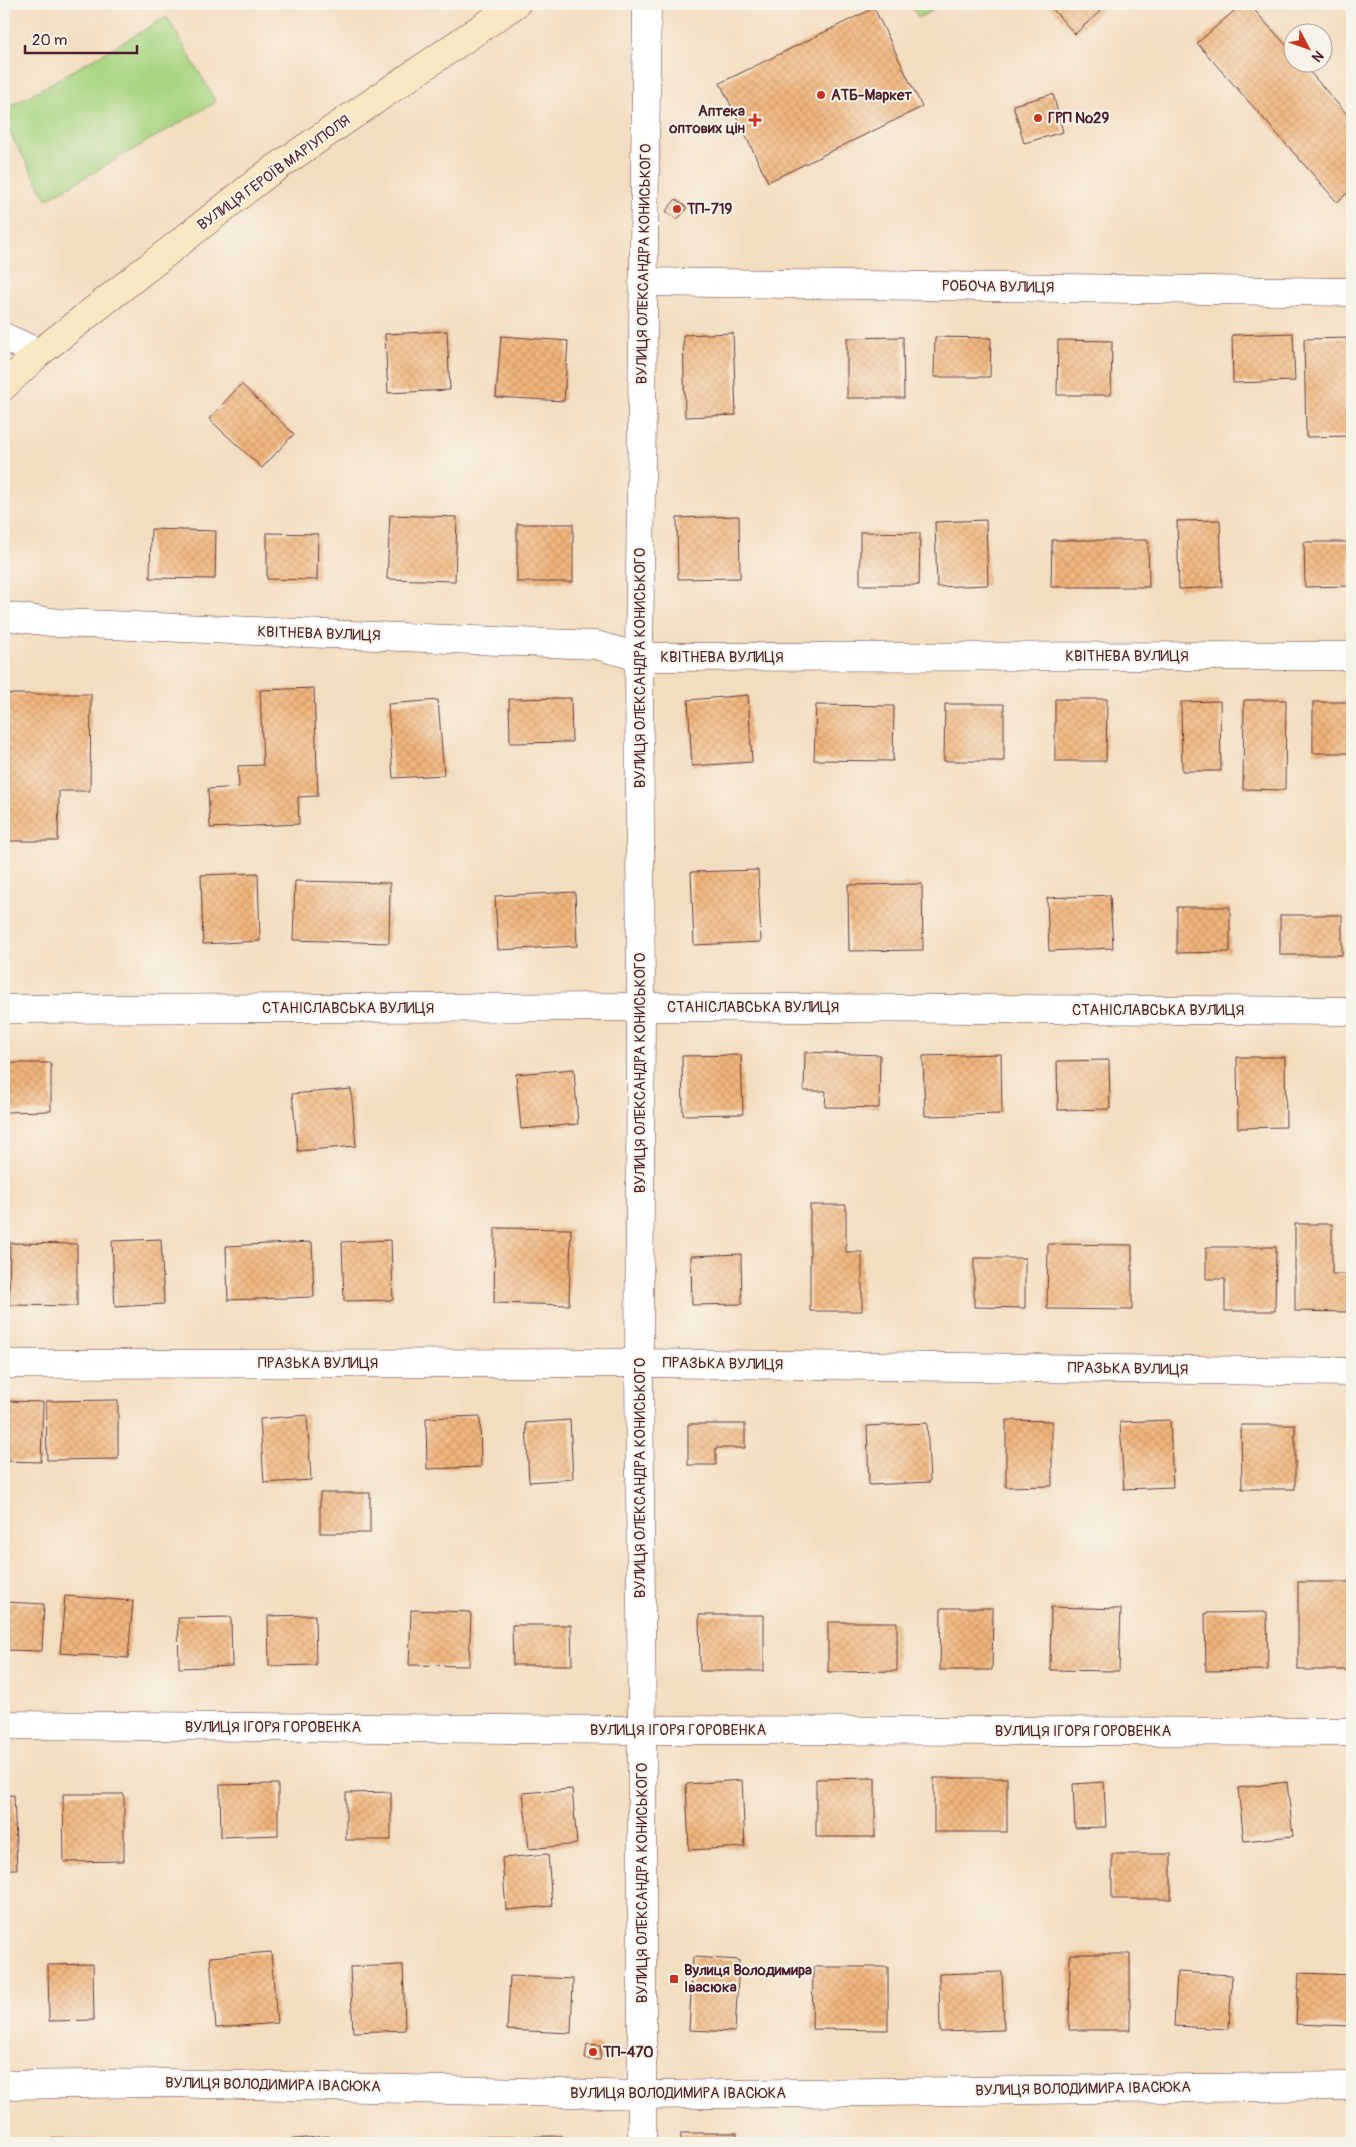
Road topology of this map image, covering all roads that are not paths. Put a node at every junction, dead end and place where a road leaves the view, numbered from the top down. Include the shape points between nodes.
1 (516, 4) edge
2 (648, 4) edge
3 (643, 282) junction
4 (1352, 292) edge
5 (4, 337) edge
6 (39, 354) junction
7 (4, 386) edge
8 (4, 616) edge
9 (1352, 656) edge
10 (640, 657) junction
11 (641, 1007) junction
12 (4, 1009) edge
13 (1352, 1011) edge
14 (639, 1363) junction
15 (4, 1364) edge
16 (1352, 1372) edge
17 (4, 1725) edge
18 (642, 1730) junction
19 (1352, 1732) edge
20 (4, 2085) edge
21 (1352, 2086) edge
22 (642, 2095) junction
23 (642, 2143) edge

1 - 6 main road, ВУЛИЦЯ ГЕРОЇВ МАРІУПОЛЯ via 267,174
2 - 3 street, ВУЛИЦЯ ОЛЕКСАНДРА КОНИСЬКОГО
3 - 4 street, РОБОЧА ВУЛИЦЯ
3 - 10 street, ВУЛИЦЯ ОЛЕКСАНДРА КОНИСЬКОГО
5 - 6 street
6 - 7 main road, ВУЛИЦЯ ГЕРОЇВ МАРІУПОЛЯ
8 - 10 street, КВІТНЕВА ВУЛИЦЯ via 69,623 596,645
9 - 10 street, КВІТНЕВА ВУЛИЦЯ
10 - 11 street, ВУЛИЦЯ ОЛЕКСАНДРА КОНИСЬКОГО
11 - 12 street, СТАНІСЛАВСЬКА ВУЛИЦЯ
11 - 13 street, СТАНІСЛАВСЬКА ВУЛИЦЯ
11 - 14 street, ВУЛИЦЯ ОЛЕКСАНДРА КОНИСЬКОГО
14 - 15 street, ПРАЗЬКА ВУЛИЦЯ
14 - 16 street, ПРАЗЬКА ВУЛИЦЯ
14 - 18 street, ВУЛИЦЯ ОЛЕКСАНДРА КОНИСЬКОГО
17 - 18 street, ВУЛИЦЯ ІГОРЯ ГОРОВЕНКА
18 - 19 street, ВУЛИЦЯ ІГОРЯ ГОРОВЕНКА
18 - 22 street, ВУЛИЦЯ ОЛЕКСАНДРА КОНИСЬКОГО
20 - 22 street, ВУЛИЦЯ ВОЛОДИМИРА ІВАСЮКА via 166,2083
21 - 22 street, ВУЛИЦЯ ВОЛОДИМИРА ІВАСЮКА
22 - 23 street, ВУЛИЦЯ ОЛЕКСАНДРА КОНИСЬКОГО

